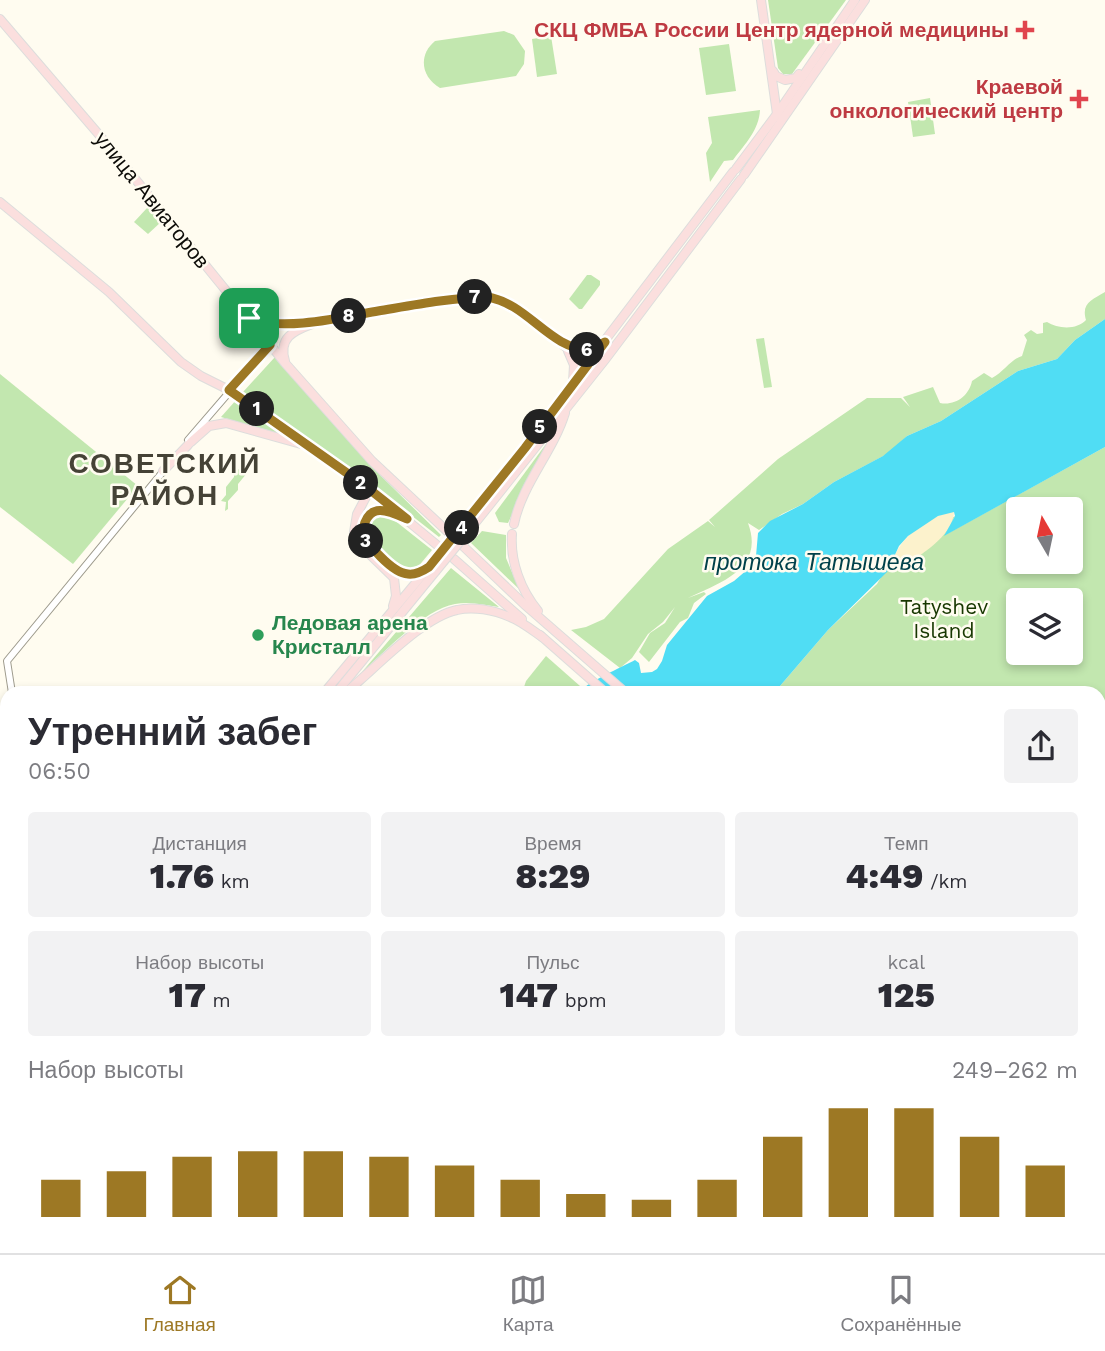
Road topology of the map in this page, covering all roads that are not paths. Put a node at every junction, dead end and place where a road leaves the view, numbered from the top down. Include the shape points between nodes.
1 (761, 0) edge
2 (855, 0) edge
3 (865, 0) edge
4 (0, 19) edge
5 (815, 56) junction
6 (770, 65) junction
7 (780, 117) junction
8 (0, 202) edge
9 (249, 318) junction
10 (317, 321) junction
11 (605, 342) junction
12 (270, 345) junction
13 (565, 345) junction
14 (285, 363) junction
15 (588, 364) junction
16 (596, 370) junction
17 (573, 382) junction
18 (229, 390) junction
19 (567, 408) junction
20 (188, 443) junction
21 (313, 449) junction
22 (163, 471) joint
23 (364, 485) junction
24 (407, 519) junction
25 (514, 524) dead end
26 (469, 525) junction
27 (448, 532) dead end
28 (512, 534) dead end
29 (437, 545) dead end
30 (464, 547) dead end
31 (454, 559) dead end
32 (432, 569) junction
33 (389, 616) junction
34 (550, 627) junction
35 (542, 637) junction
36 (0, 656) edge
37 (8, 661) junction
38 (11, 686) edge
39 (330, 686) edge
40 (341, 686) edge
41 (353, 686) edge
42 (598, 686) edge
43 (618, 686) edge

1 - 6 main road
2 - 5 main road
3 - 7 main road
4 - 9 main road, улица Авиаторов
5 - 6 main road via 790,80 779,78
5 - 7 main road
6 - 7 main road
7 - 11 main road
7 - 16 main road via 742,177
8 - 18 main road via 109,292 181,362
9 - 10 main road via 266,324
9 - 12 main road, улица Авиаторов
10 - 13 main road via 487,297 514,306
10 - 14 main road via 288,335 282,352
11 - 13 main road via 590,350
11 - 15 main road
12 - 14 main road, улица Авиаторов
12 - 18 street
13 - 15 main road
13 - 17 main road via 574,365
14 - 27 main road, улица Авиаторов via 372,461
15 - 16 main road
15 - 17 main road
16 - 19 main road
17 - 26 main road
18 - 20 street
18 - 21 main road
19 - 25 main road
19 - 26 main road
20 - 21 main road via 209,426 226,422
20 - 22 main road
21 - 23 main road
22 - 37 street
23 - 24 main road
23 - 33 main road via 366,497 354,531 358,543 394,578 397,596
24 - 29 main road
24 - 32 main road via 388,510 374,512 364,524 366,540 401,572
26 - 32 main road, bridge
28 - 34 main road via 512,555 524,589
30 - 34 main road
31 - 35 main road
32 - 33 main road
32 - 40 main road
33 - 39 main road
34 - 43 main road
35 - 41 main road via 512,617 471,608 457,610 425,626
35 - 42 main road
36 - 37 street
37 - 38 street

